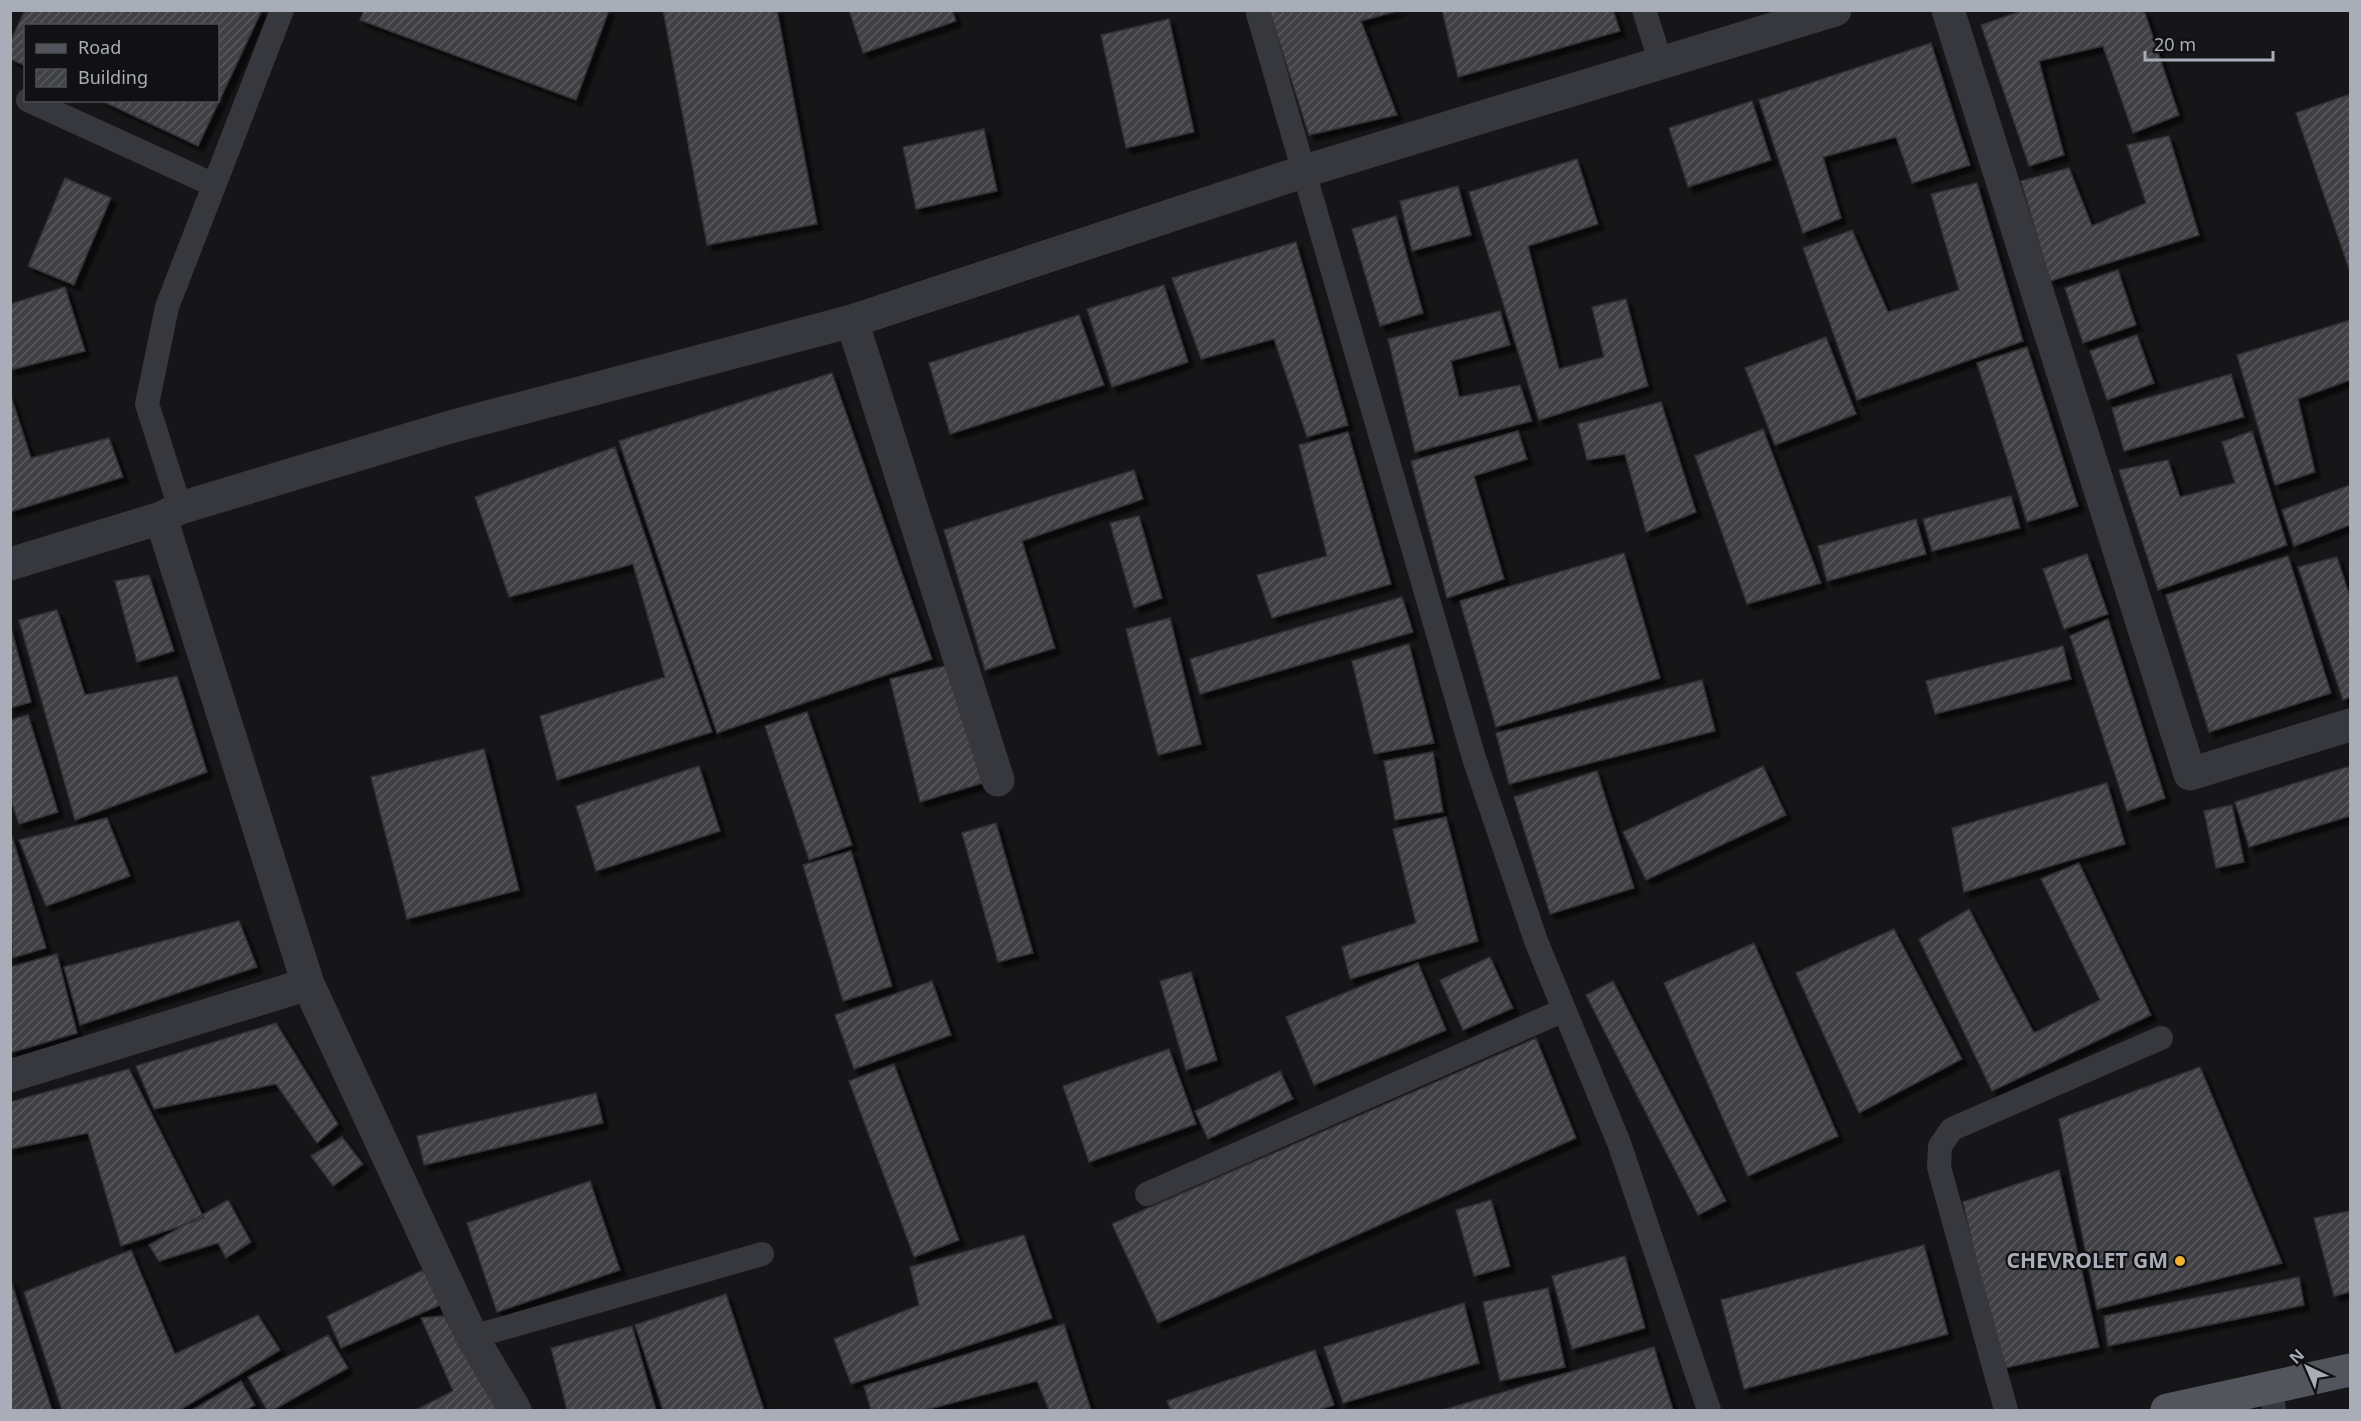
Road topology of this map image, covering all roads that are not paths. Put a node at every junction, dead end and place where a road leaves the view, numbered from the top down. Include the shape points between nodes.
1 (282, 10) edge
2 (1257, 10) edge
3 (1644, 10) edge
4 (1835, 10) edge
5 (1948, 10) edge
6 (1661, 63) junction
7 (10, 92) edge
8 (24, 99) edge
9 (31, 102) edge
10 (1305, 171) junction
11 (214, 185) junction
12 (852, 321) junction
13 (170, 513) junction
14 (10, 564) edge
15 (2350, 724) edge
16 (998, 780) dead end
17 (308, 984) junction
18 (1564, 1010) junction
19 (2161, 1038) dead end
20 (10, 1076) edge
21 (1147, 1194) dead end
22 (762, 1254) dead end
23 (472, 1337) junction
24 (2350, 1370) edge
25 (2272, 1399) edge
26 (515, 1410) edge
27 (1709, 1410) edge
28 (2006, 1410) edge
29 (2167, 1410) edge

1 - 11 lane
2 - 10 lane
3 - 6 lane
4 - 6 street
5 - 15 street via 2190,774
6 - 10 street
7 - 8 lane
9 - 11 lane
10 - 12 street
10 - 18 lane via 1474,758 1536,941
11 - 13 lane via 167,307 147,404
12 - 13 street via 450,426
12 - 16 street
13 - 14 street
13 - 17 street
17 - 20 street
17 - 23 street
18 - 21 lane
18 - 27 lane via 1619,1143
19 - 28 lane via 1952,1129 1940,1146 1939,1167
22 - 23 lane
23 - 26 street
24 - 25 main road
25 - 29 main road

